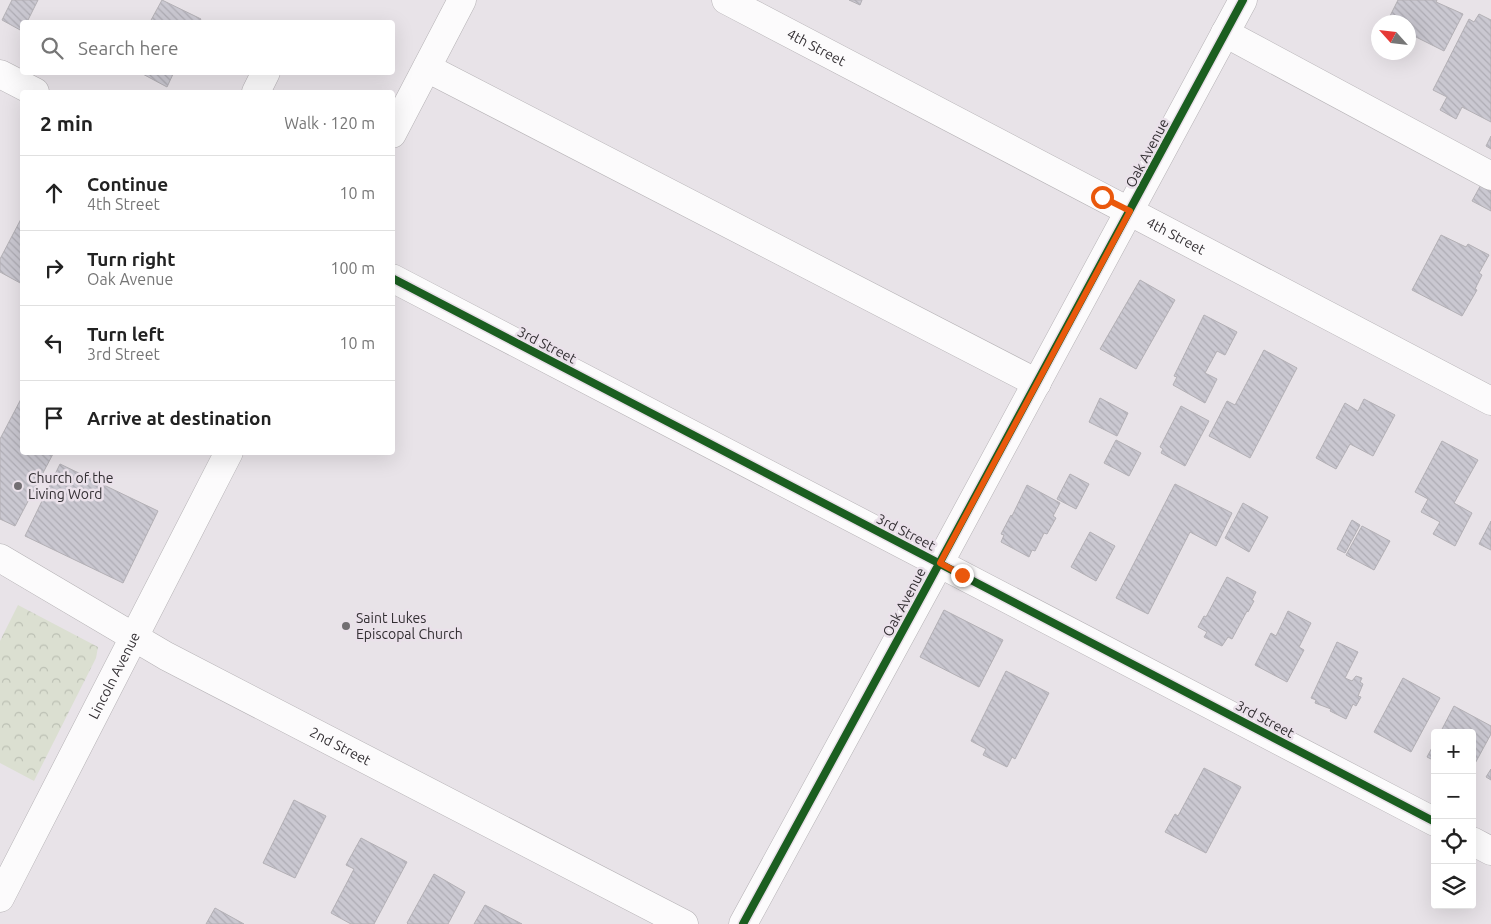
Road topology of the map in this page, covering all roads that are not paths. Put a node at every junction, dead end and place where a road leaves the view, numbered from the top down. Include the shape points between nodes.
1 (462, 0) edge
2 (726, 0) edge
3 (1243, 0) edge
4 (1225, 33) junction
5 (427, 68) junction
6 (0, 74) edge
7 (264, 75) edge
8 (31, 90) edge
9 (257, 90) edge
10 (395, 128) edge
11 (1491, 176) edge
12 (1130, 211) junction
13 (395, 280) edge
14 (1036, 383) junction
15 (1491, 401) edge
16 (227, 455) edge
17 (0, 558) edge
18 (940, 563) junction
19 (134, 636) junction
20 (1431, 820) edge
21 (1476, 843) edge
22 (1491, 851) edge
23 (0, 898) edge
24 (684, 924) edge
25 (743, 924) edge

1 - 5 street
2 - 12 street, 4th Street
3 - 4 street, Oak Avenue
4 - 11 street
4 - 12 street, Oak Avenue
5 - 10 street
5 - 14 street
6 - 8 street
7 - 9 street
12 - 14 street, Oak Avenue
12 - 15 street, 4th Street
13 - 18 street, 3rd Street
14 - 18 street, Oak Avenue
16 - 19 street, Lincoln Avenue
17 - 19 street, 2nd Street
18 - 20 street, 3rd Street
18 - 25 street, Oak Avenue
19 - 23 street, Lincoln Avenue
19 - 24 street, 2nd Street via 166,656
21 - 22 street

